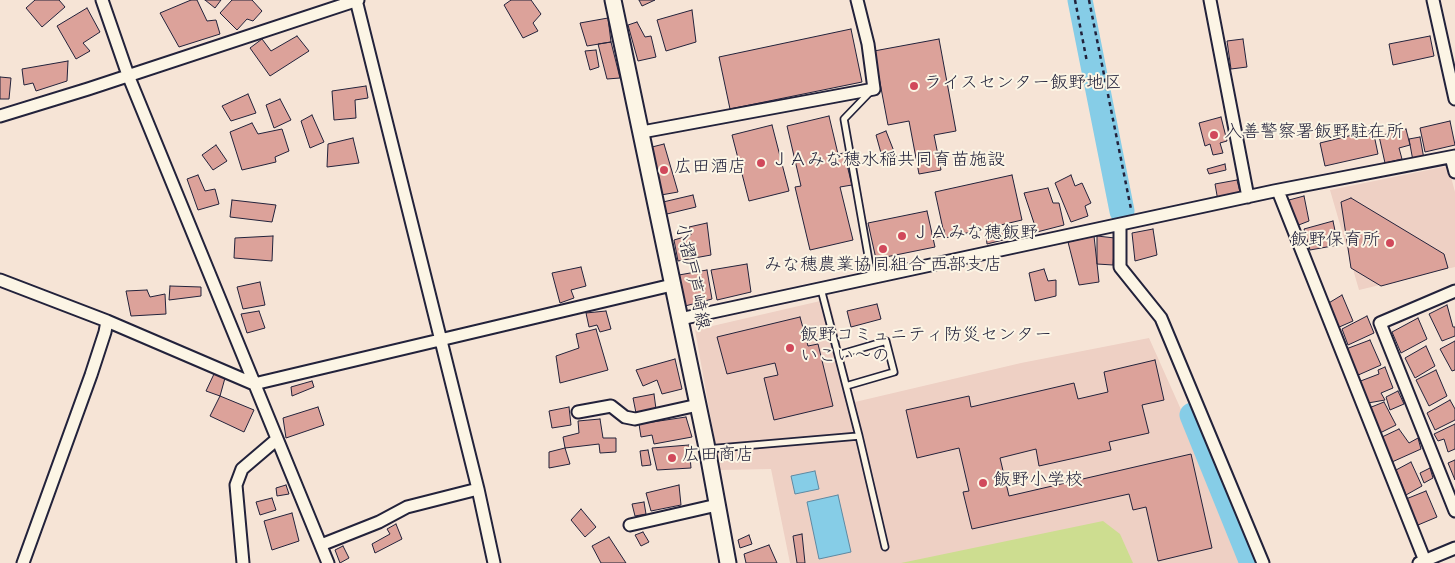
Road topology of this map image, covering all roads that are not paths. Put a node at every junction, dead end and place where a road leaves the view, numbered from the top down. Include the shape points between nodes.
1 (102, 0) edge
2 (357, 0) edge
3 (613, 0) edge
4 (858, 0) edge
5 (1210, 0) edge
6 (1433, 0) edge
7 (128, 75) junction
8 (874, 89) junction
9 (1455, 99) edge
10 (0, 116) edge
11 (642, 132) junction
12 (1453, 156) edge
13 (1455, 172) edge
14 (1278, 191) junction
15 (1248, 197) junction
16 (1120, 225) junction
17 (872, 278) junction
18 (0, 280) edge
19 (672, 285) junction
20 (821, 289) junction
21 (1455, 291) edge
22 (680, 319) junction
23 (107, 321) junction
24 (441, 340) junction
25 (838, 355) junction
26 (254, 384) junction
27 (846, 386) junction
28 (698, 405) junction
29 (578, 412) dead end
30 (859, 436) junction
31 (276, 440) junction
32 (707, 449) junction
33 (478, 488) junction
34 (717, 506) junction
35 (1455, 511) edge
36 (630, 525) dead end
37 (321, 545) junction
38 (885, 547) dead end
39 (1455, 548) edge
40 (1422, 562) edge
41 (22, 563) edge
42 (243, 563) edge
43 (328, 563) edge
44 (494, 563) edge
45 (728, 563) edge
46 (1264, 563) edge

1 - 7 street
2 - 7 street
2 - 24 street
3 - 11 main road, 小摺戸芦崎線
4 - 8 street
5 - 15 street
6 - 9 street
7 - 10 street
7 - 26 street
8 - 11 street
8 - 17 lane via 844,119
11 - 19 main road, 小摺戸芦崎線
12 - 13 street
12 - 14 street
14 - 15 street
14 - 40 street
15 - 16 street
16 - 17 street
16 - 46 street via 1120,267 1161,318
17 - 20 street
18 - 23 street
19 - 22 main road, 小摺戸芦崎線
19 - 24 street
20 - 22 street
20 - 25 lane
21 - 35 street via 1380,323
22 - 28 main road, 小摺戸芦崎線
23 - 26 street
23 - 41 street via 91,375
24 - 26 street
24 - 33 street
25 - 27 lane
25 - 27 lane via 886,341 894,372
26 - 31 street
27 - 30 lane
28 - 29 street via 635,419 625,417 611,406
28 - 32 main road, 小摺戸芦崎線
30 - 32 lane
30 - 38 lane
31 - 37 street
31 - 42 street via 242,468 236,485
32 - 34 main road, 小摺戸芦崎線
33 - 37 street via 407,507
33 - 44 street
34 - 36 street
34 - 45 main road, 小摺戸芦崎線
37 - 43 street
39 - 40 street

